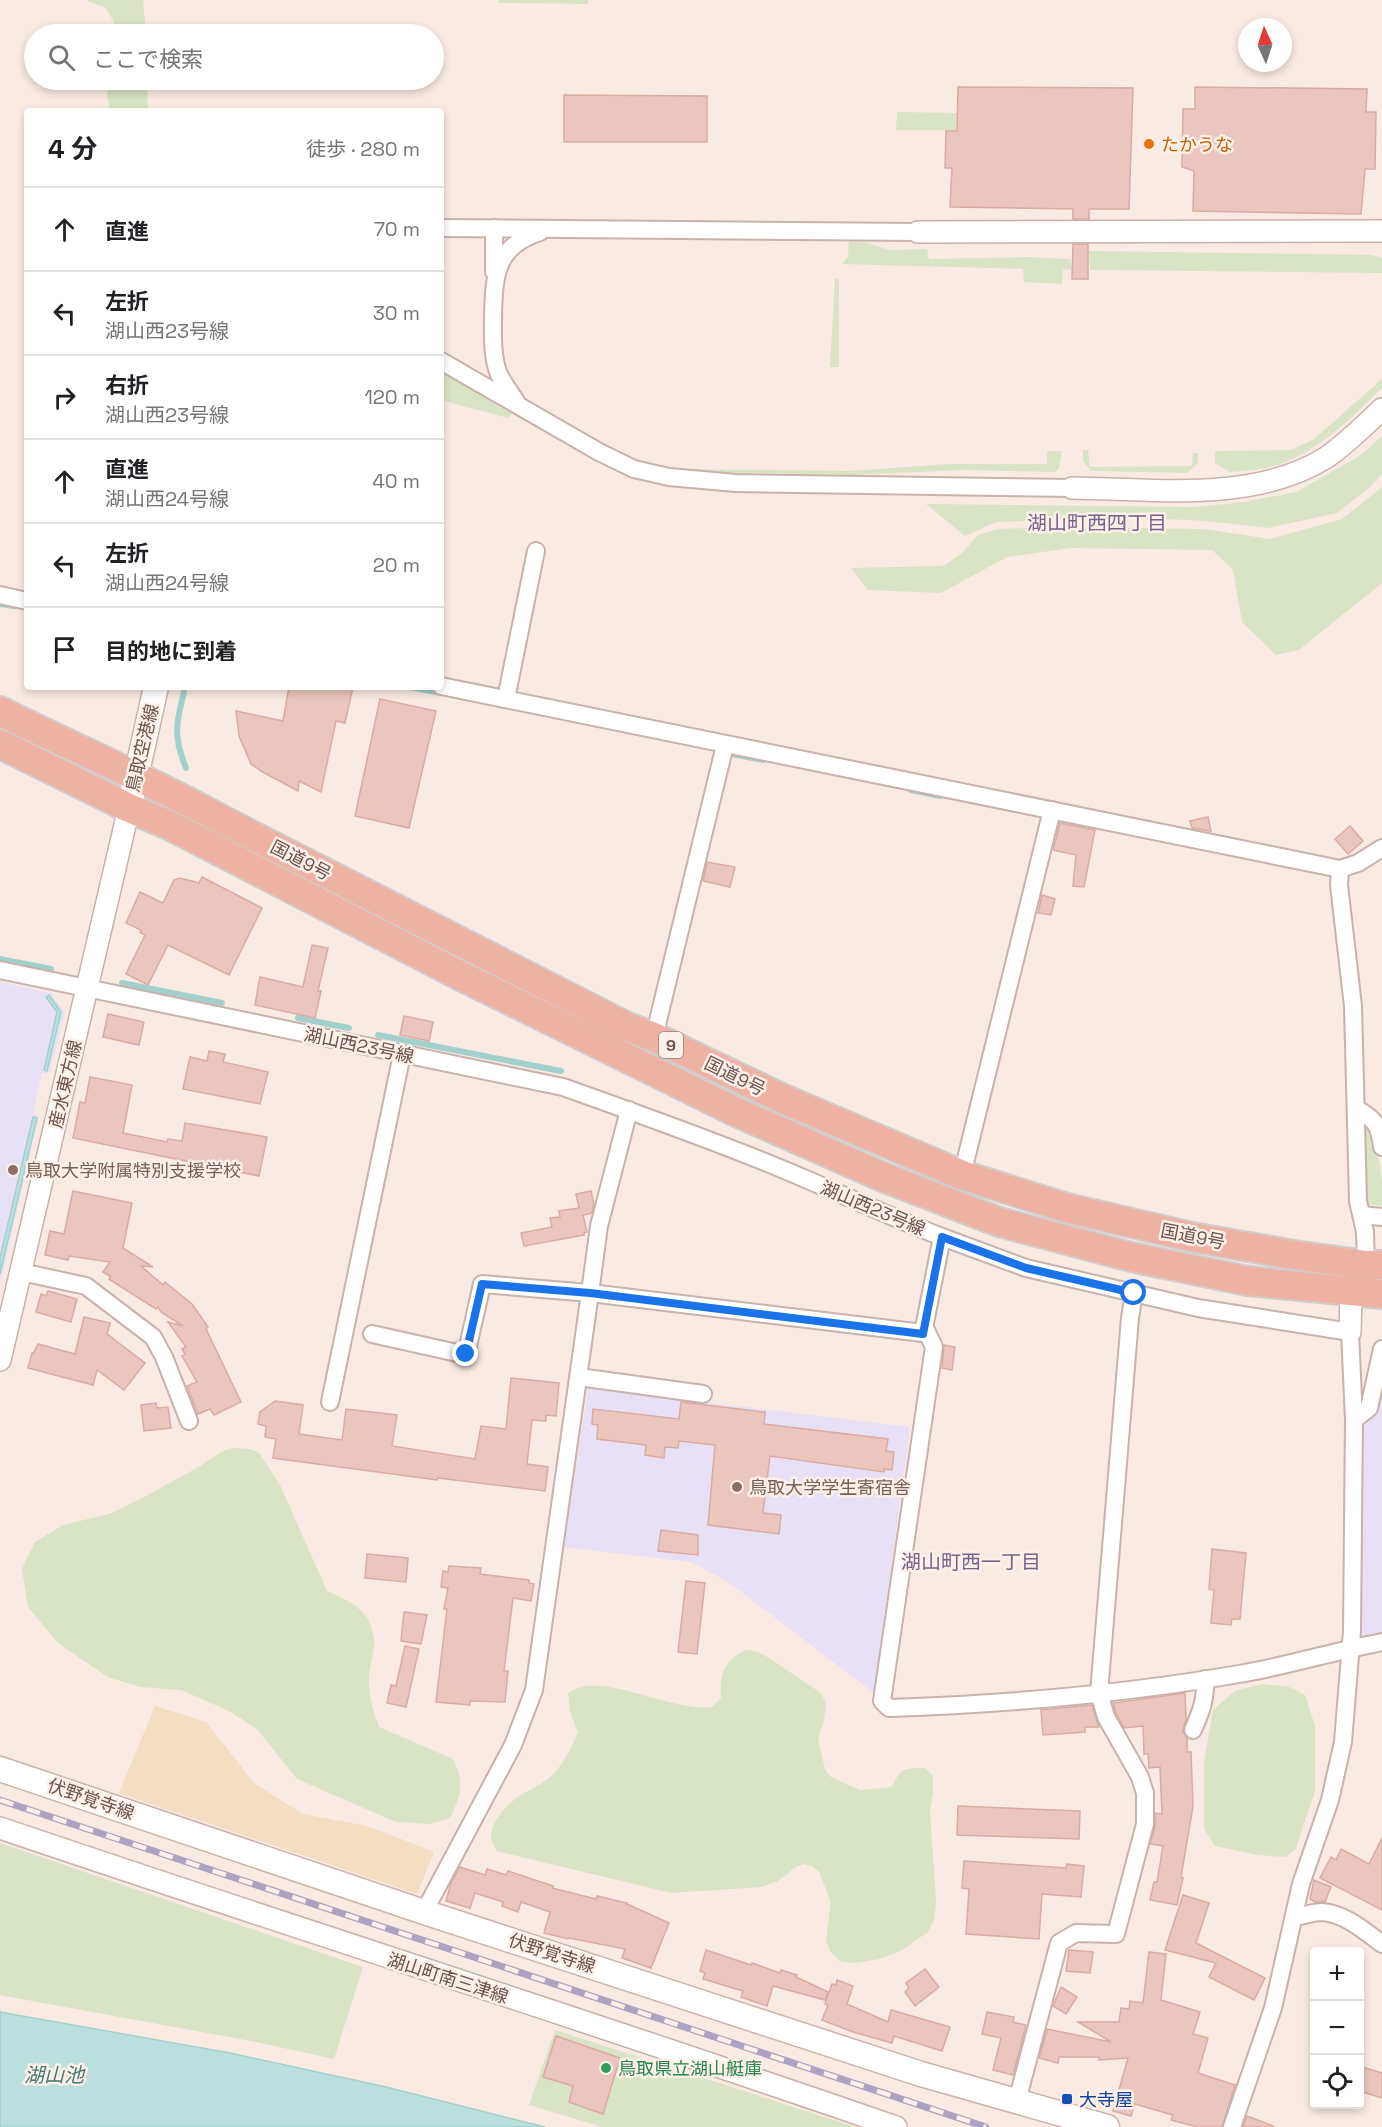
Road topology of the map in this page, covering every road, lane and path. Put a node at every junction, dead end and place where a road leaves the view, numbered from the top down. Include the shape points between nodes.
1 (444, 228) edge
2 (494, 228) junction
3 (552, 229) junction
4 (1292, 230) junction
5 (1382, 231) edge
6 (918, 232) joint
7 (1382, 246) edge
8 (494, 281) junction
9 (444, 363) edge
10 (519, 406) junction
11 (1382, 409) edge
12 (1072, 488) joint
13 (536, 551) dead end
14 (0, 595) edge
15 (24, 600) edge
16 (444, 687) edge
17 (155, 690) edge
18 (506, 699) junction
19 (0, 711) edge
20 (0, 744) edge
21 (725, 745) junction
22 (135, 777) junction
23 (129, 808) junction
24 (1052, 810) junction
25 (1382, 848) edge
26 (1340, 869) junction
27 (0, 970) edge
28 (88, 987) junction
29 (654, 1037) junction
30 (402, 1054) junction
31 (1357, 1109) junction
32 (629, 1110) junction
33 (1382, 1147) edge
34 (962, 1175) junction
35 (1362, 1215) junction
36 (1382, 1216) edge
37 (942, 1237) junction
38 (1374, 1265) edge
39 (21, 1272) junction
40 (1351, 1292) junction
41 (590, 1293) junction
42 (1134, 1293) junction
43 (1382, 1294) edge
44 (924, 1326) junction
45 (1350, 1332) junction
46 (372, 1334) dead end
47 (1382, 1349) edge
48 (0, 1360) edge
49 (579, 1377) junction
50 (703, 1395) dead end
51 (330, 1401) dead end
52 (1354, 1420) junction
53 (189, 1421) dead end
54 (1382, 1642) edge
55 (1351, 1648) junction
56 (1205, 1679) junction
57 (1099, 1693) junction
58 (1193, 1730) dead end
59 (0, 1769) edge
60 (0, 1828) edge
61 (424, 1912) junction
62 (1294, 1917) junction
63 (1382, 1944) edge
64 (1017, 2101) junction
65 (896, 2127) edge
66 (1107, 2127) edge
67 (1232, 2127) edge

1 - 2 street
2 - 3 street
2 - 8 street
3 - 6 street
3 - 8 street via 530,235 514,245 502,259
4 - 5 street
4 - 6 street
4 - 7 street
8 - 10 street via 493,335 498,373
9 - 10 street
10 - 12 street via 634,469 669,477 736,483
11 - 12 street via 1326,457 1279,480 1208,490
13 - 18 street
14 - 15 street
16 - 18 street
17 - 22 main road, 鳥取空港線
18 - 21 street
19 - 22 highway, 国道9号 / 9
20 - 23 highway, 国道9号 / 9
21 - 24 street
21 - 29 street
22 - 23 main road, 鳥取空港線
22 - 29 highway, 国道9号 / 9 via 173,792
23 - 28 street, 産水東方線
23 - 40 highway, 国道9号 / 9 via 734,1111 883,1177 999,1222 1131,1257 1248,1281
24 - 26 street
24 - 34 street
25 - 26 street
26 - 31 street via 1353,1005
27 - 28 street, 湖山西23号線
28 - 30 street, 湖山西23号線
28 - 39 street, 産水東方線
29 - 34 highway, 国道9号 / 9 via 781,1098
30 - 32 street, 湖山西23号線 via 563,1087
30 - 51 street
31 - 33 street via 1377,1123
31 - 35 street
32 - 37 street, 湖山西23号線 via 780,1168
32 - 41 street via 599,1226
34 - 38 highway, 国道9号 / 9 via 1067,1208 1192,1237
35 - 36 street
35 - 38 street
37 - 42 street via 1026,1268
37 - 44 street, 湖山西23号線
39 - 48 street, 産水東方線
39 - 53 street via 86,1286 153,1336
40 - 43 highway, 国道9号 / 9
40 - 45 street
41 - 44 street via 923,1334
41 - 46 street via 482,1284 466,1354
41 - 49 street
42 - 45 street via 1198,1308
42 - 57 street
44 - 57 street via 934,1347 882,1701 889,1708
45 - 52 street
47 - 52 street via 1369,1408
49 - 50 street
49 - 61 street via 534,1690 513,1745
52 - 55 street
54 - 55 street
55 - 56 street
55 - 62 street via 1340,1754
56 - 57 street
56 - 58 street via 1202,1709
57 - 64 street via 1106,1717 1140,1777 1145,1794 1145,1824 1116,1934 1076,1933 1059,1943
59 - 61 main road, 伏野覚寺線
60 - 65 street, 湖山町南三津線
61 - 64 main road, 伏野覚寺線 via 921,2074
62 - 63 street via 1323,1912 1335,1915
62 - 67 street via 1272,2008
64 - 66 main road, 伏野覚寺線

